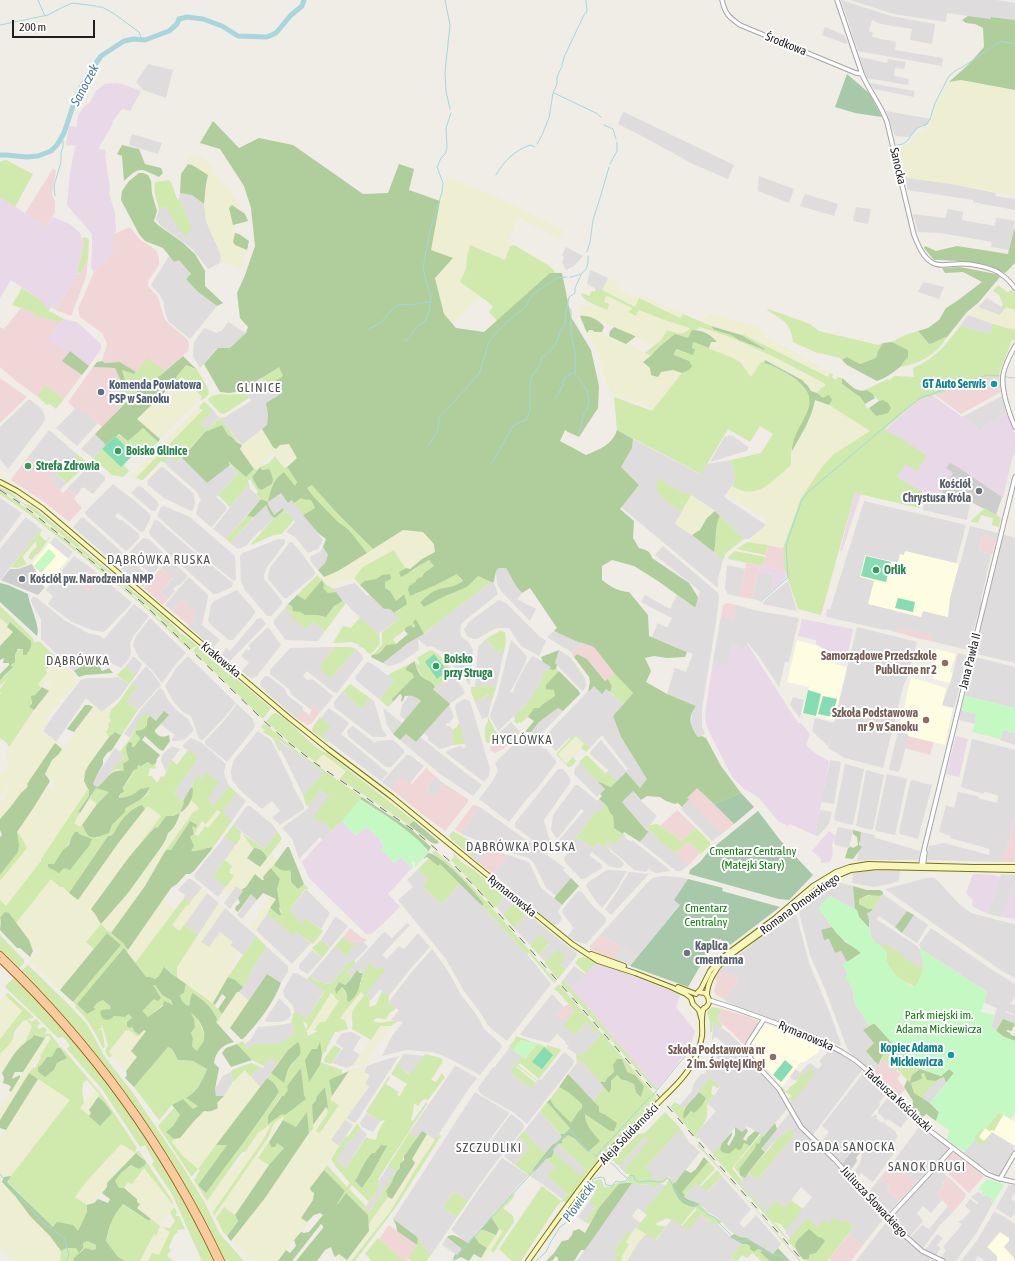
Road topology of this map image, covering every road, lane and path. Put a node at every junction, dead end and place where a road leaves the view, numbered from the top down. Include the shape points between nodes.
1 (722, 0) edge
2 (837, 0) edge
3 (862, 74) junction
4 (1015, 288) edge
5 (1015, 346) edge
6 (1015, 427) edge
7 (1015, 477) edge
8 (0, 482) edge
9 (443, 839) joint
10 (922, 866) junction
11 (1015, 867) edge
12 (1015, 870) edge
13 (583, 951) junction
14 (0, 954) edge
15 (0, 960) edge
16 (697, 993) junction
17 (707, 995) junction
18 (692, 1000) junction
19 (709, 1000) junction
20 (725, 1006) junction
21 (706, 1007) junction
22 (696, 1008) junction
23 (764, 1019) junction
24 (702, 1021) junction
25 (842, 1052) joint
26 (954, 1148) junction
27 (1015, 1153) edge
28 (1000, 1179) junction
29 (1015, 1182) edge
30 (888, 1218) junction
31 (217, 1261) edge
32 (222, 1261) edge
33 (528, 1261) edge
34 (943, 1261) edge

1 - 3 street, Środkowa via 725,11 740,25
2 - 3 street, Sanocka
3 - 4 street, Sanocka via 886,117 914,235 923,253 936,264 968,264 996,271
5 - 6 street via 1004,369 1003,379
7 - 10 street, Jana Pawła II
8 - 9 main road, Krakowska via 42,508 288,717
9 - 13 main road, Rymanowska
10 - 11 main road, Romana Dmowskiego
10 - 12 main road, Romana Dmowskiego
10 - 16 main road, Romana Dmowskiego via 863,864 829,875 719,960
10 - 17 main road, Romana Dmowskiego via 865,868 847,871 832,878 725,959 713,976
13 - 16 main road, Rymanowska
13 - 18 main road, Rymanowska via 601,962 676,989
14 - 32 main road via 60,1016 120,1090 177,1177
15 - 31 main road via 63,1025 119,1096 177,1184
16 - 17 main road via 703,992
16 - 18 main road
17 - 19 main road
18 - 22 main road
19 - 20 street, Rymanowska
19 - 21 main road
20 - 21 street, Rymanowska via 712,1004
20 - 23 street, Rymanowska
21 - 22 main road
21 - 24 main road, Aleja Solidarności
22 - 24 main road, Aleja Solidarności
23 - 25 street, Rymanowska via 814,1037
23 - 30 street, Juliusza Słowackiego via 749,1042 749,1055 779,1090 804,1131 876,1202
24 - 33 main road, Aleja Solidarności, bridge via 699,1050 684,1076 600,1163
25 - 26 street, Tadeusza Kościuszki via 881,1082 925,1127
26 - 28 street, Tadeusza Kościuszki via 980,1169
26 - 30 street
27 - 28 street
28 - 29 street, Tadeusza Kościuszki
30 - 34 street, Juliusza Słowackiego via 922,1251

